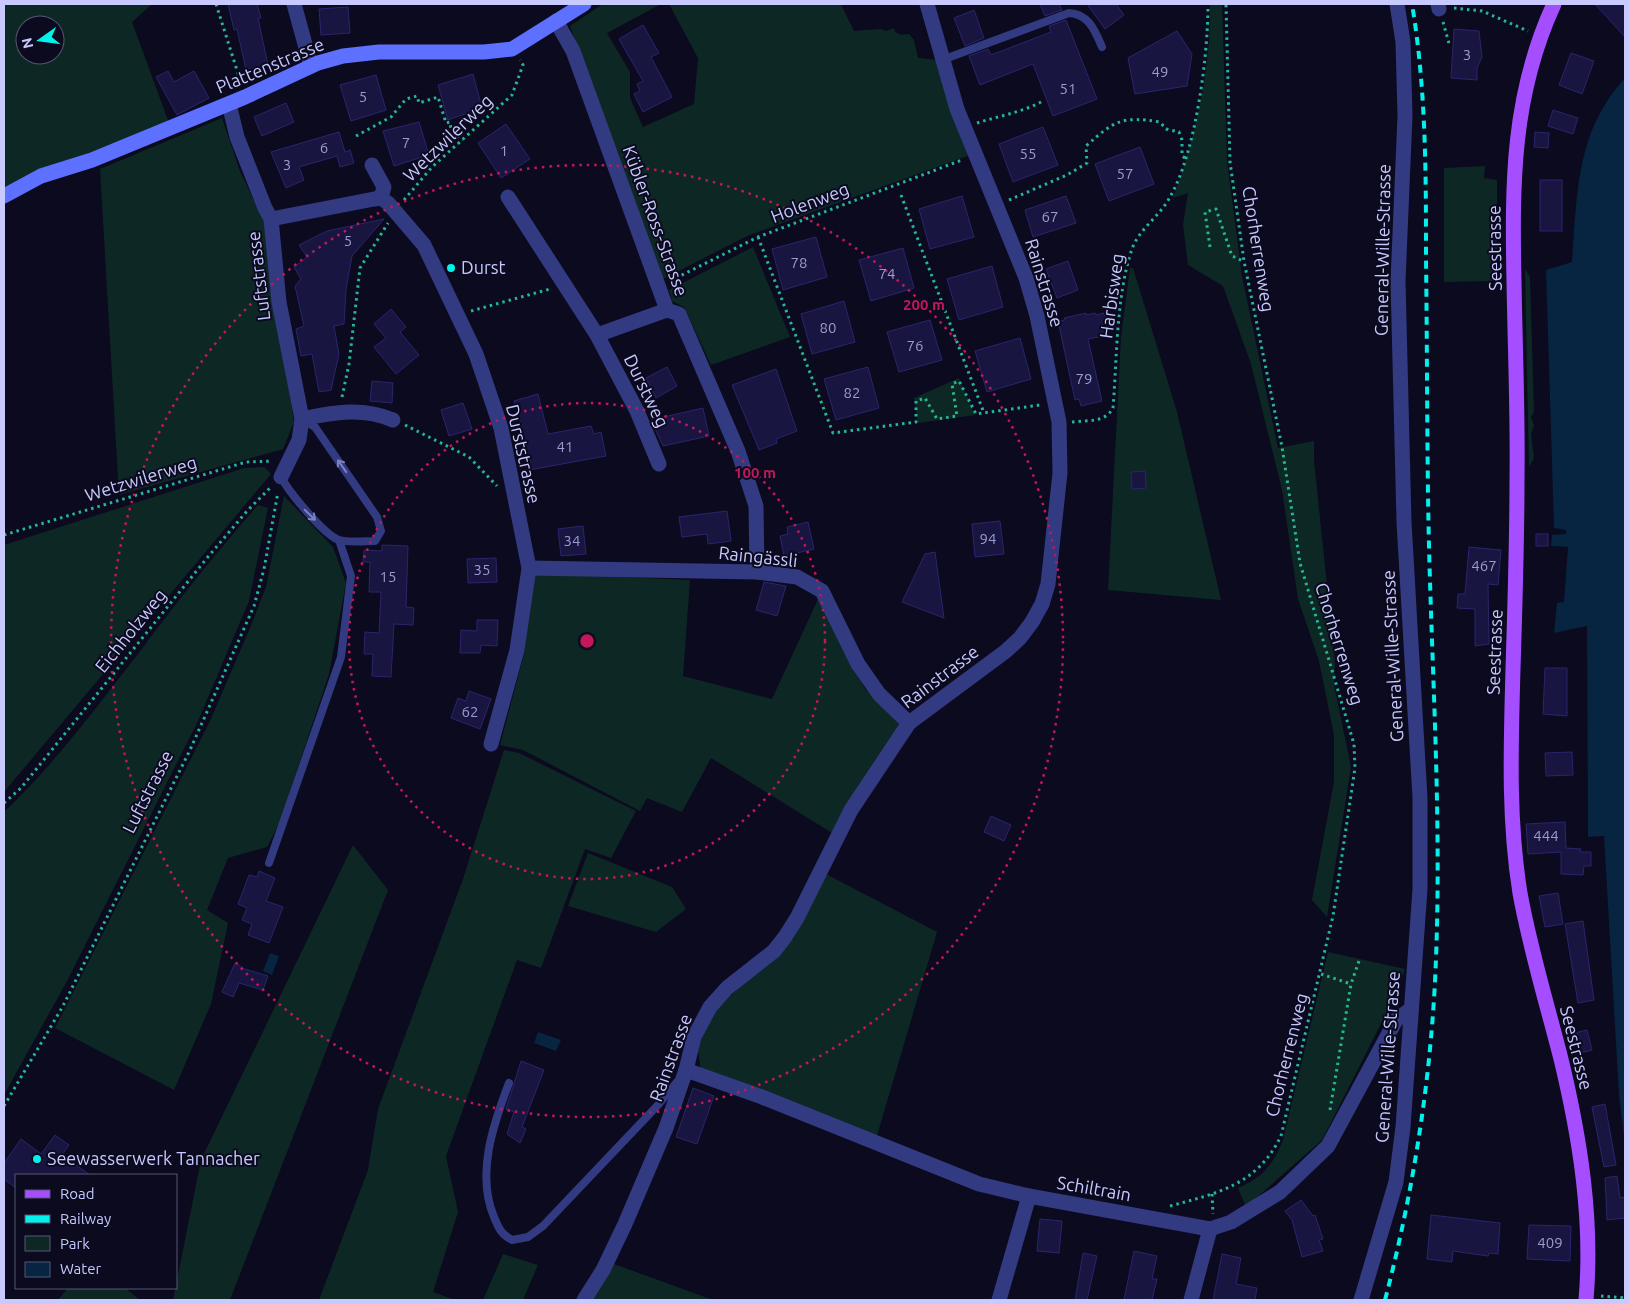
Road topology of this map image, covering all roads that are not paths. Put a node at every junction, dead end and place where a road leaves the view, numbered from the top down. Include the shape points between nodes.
1 (294, 4) edge
2 (584, 4) edge
3 (927, 4) edge
4 (1397, 4) edge
5 (1554, 4) edge
6 (556, 21) junction
7 (1102, 47) dead end
8 (942, 60) junction
9 (311, 66) junction
10 (229, 104) junction
11 (372, 166) dead end
12 (4, 196) edge
13 (508, 197) dead end
14 (381, 198) junction
15 (271, 218) junction
16 (667, 310) junction
17 (597, 335) junction
18 (302, 419) junction
19 (393, 420) road end
20 (659, 464) dead end
21 (284, 470) joint
22 (339, 540) junction
23 (529, 568) junction
24 (757, 572) junction
25 (909, 723) junction
26 (490, 744) dead end
27 (269, 863) dead end
28 (1411, 1009) junction
29 (686, 1070) junction
30 (508, 1083) dead end
31 (1029, 1196) junction
32 (1210, 1229) junction
33 (1593, 1298) edge
34 (584, 1300) edge
35 (999, 1300) edge
36 (1191, 1300) edge
37 (1361, 1300) edge

1 - 9 street
2 - 6 street
3 - 8 street, Rainstrasse
4 - 28 street, General-Wille-Strasse via 1403,42 1405,116 1398,281 1404,522 1420,798 1420,889
5 - 33 main road, Seestrasse via 1528,78 1513,168 1517,478 1511,775 1520,892 1582,1162
6 - 9 street, Plattenstrasse via 512,49 362,53
6 - 16 street, Kübler-Ross-Strasse via 573,51
7 - 8 lane via 1088,22 1082,16 1069,13
8 - 25 street, Rainstrasse via 957,109 1026,278 1037,316 1056,403 1060,473 1052,562 1042,604 1020,638 1006,651
9 - 10 street, Plattenstrasse
10 - 12 street, Plattenstrasse via 92,160 41,176
10 - 15 street, Luftstrasse via 237,137
11 - 14 street via 384,187
13 - 17 street, Durstweg
14 - 15 street
14 - 23 street, Durststrasse via 424,245 476,354 501,428
15 - 18 street, Luftstrasse via 279,302
16 - 17 street
16 - 24 street, Kübler-Ross-Strasse via 679,314 738,451 756,506
17 - 20 street, Durstweg via 637,411
18 - 19 street via 329,413 363,412 377,413
18 - 21 street via 299,440
22 -> 18 lane via 375,541 381,531 377,517 315,427
21 -> 22 lane via 289,492
22 - 27 lane via 350,576 341,657
23 - 24 street, Raingässli
23 - 26 street, Durststrasse via 517,650
24 - 25 street, Raingässli via 797,577 822,591 858,664 878,694
25 - 29 street, Rainstrasse via 851,810 786,937 774,951 726,988 710,1007 694,1037
28 - 32 street via 1396,1020 1328,1146 1280,1192 1231,1222
28 - 37 street, General-Wille-Strasse via 1396,1182
29 - 30 lane via 658,1106 543,1226 528,1237 512,1240 502,1235 488,1204 486,1176 494,1123
29 - 31 street, Schiltrain via 979,1184
29 - 34 street, Rainstrasse via 626,1224
31 - 32 street, Schiltrain
31 - 35 street
32 - 36 street

